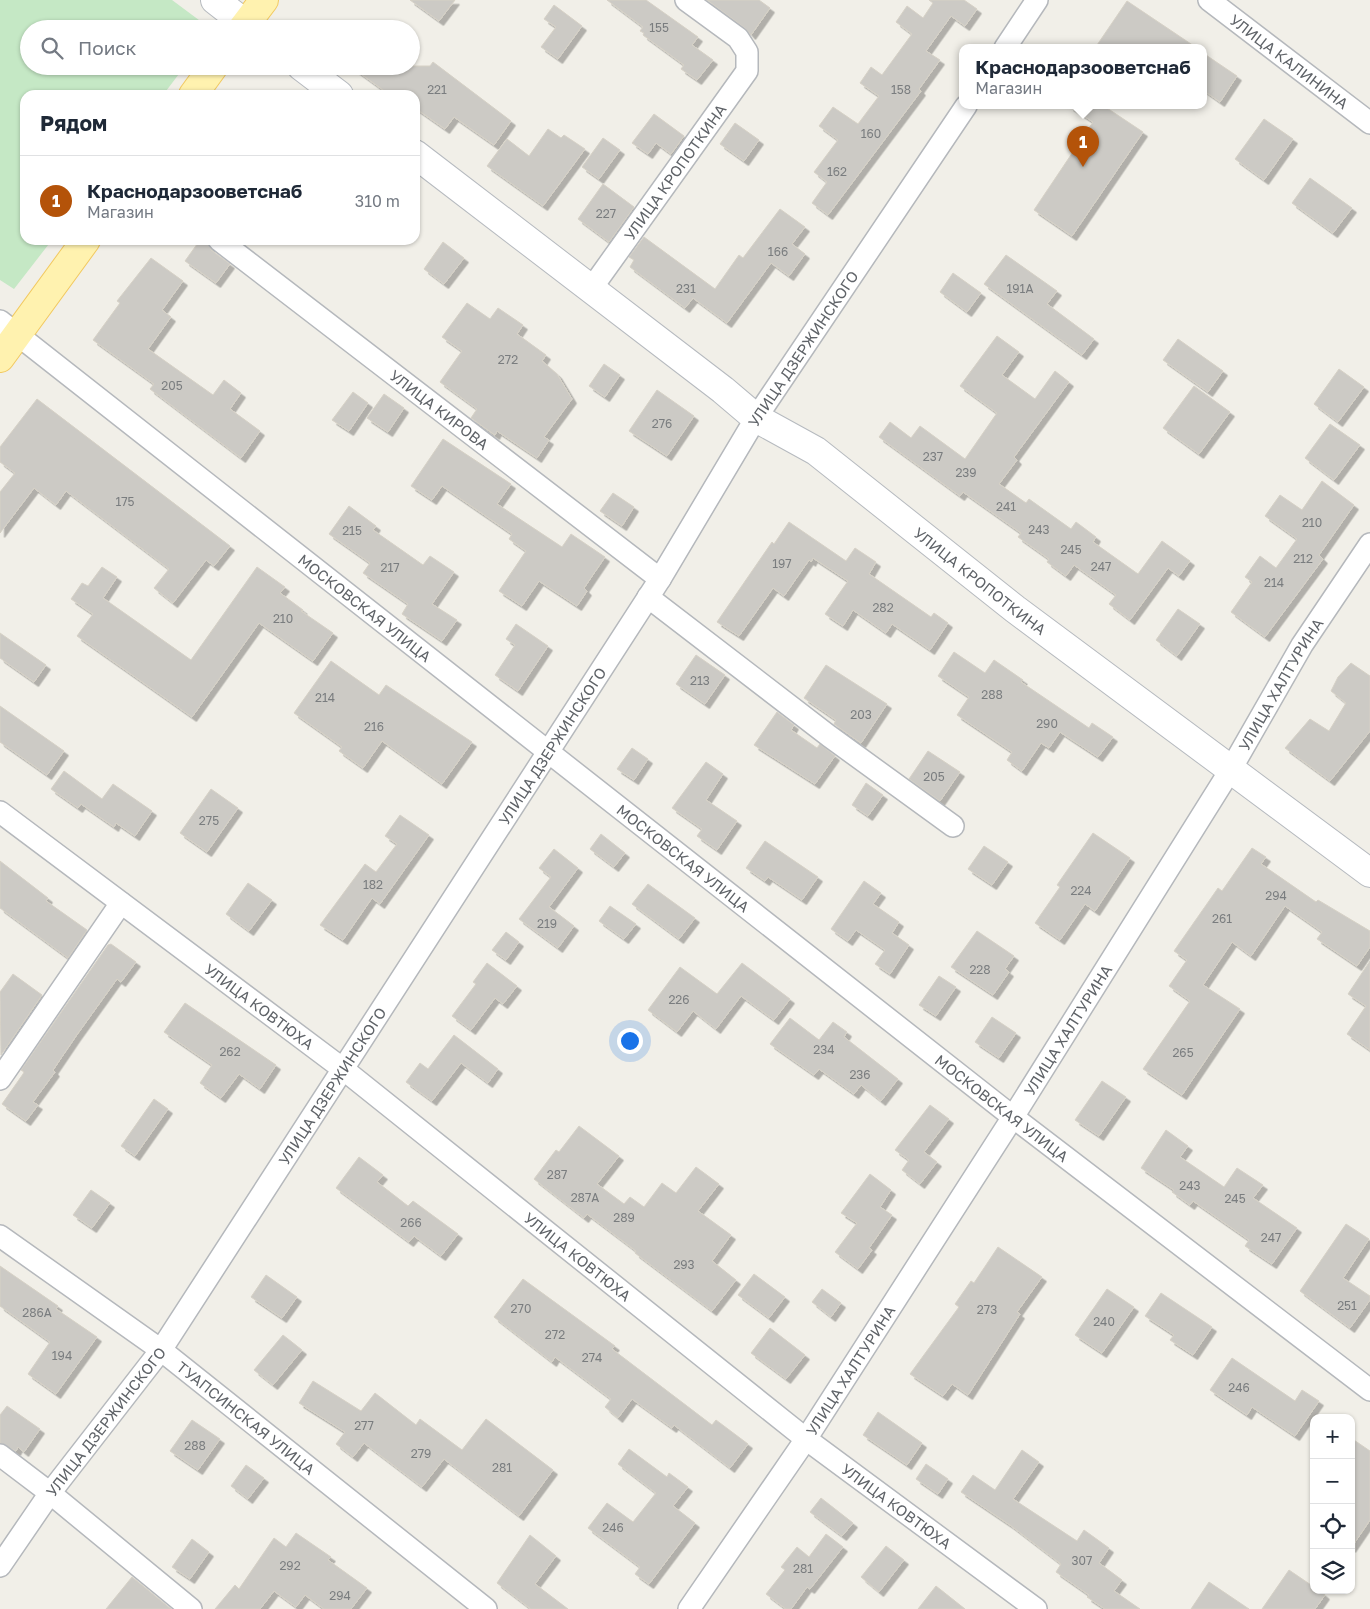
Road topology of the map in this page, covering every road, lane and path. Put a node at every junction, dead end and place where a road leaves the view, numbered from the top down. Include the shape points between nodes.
1 (215, 0) edge
2 (264, 0) edge
3 (686, 0) edge
4 (1038, 0) edge
5 (1209, 0) edge
6 (239, 20) edge
7 (251, 20) edge
8 (1008, 44) edge
9 (207, 75) edge
10 (313, 75) edge
11 (197, 90) edge
12 (332, 90) edge
13 (964, 109) edge
14 (1370, 122) edge
15 (420, 158) edge
16 (82, 245) edge
17 (226, 245) edge
18 (591, 289) junction
19 (8, 328) edge
20 (0, 358) edge
21 (756, 418) junction
22 (1370, 544) edge
23 (660, 579) junction
24 (648, 597) junction
25 (548, 751) junction
26 (1231, 769) junction
27 (0, 812) edge
28 (954, 826) dead end
29 (1370, 873) edge
30 (121, 903) junction
31 (342, 1069) junction
32 (0, 1079) edge
33 (1013, 1117) junction
34 (0, 1236) edge
35 (161, 1350) junction
36 (1370, 1390) edge
37 (806, 1439) junction
38 (0, 1455) edge
39 (50, 1493) junction
40 (0, 1566) edge
41 (191, 1609) edge
42 (486, 1609) edge
43 (689, 1609) edge
44 (1036, 1609) edge

1 - 6 main road
2 - 7 main road
3 - 18 street, УЛИЦА КРОПОТКИНА via 738,38 747,52 747,71
4 - 8 street
5 - 14 street, УЛИЦА КАЛИНИНА
9 - 11 main road
10 - 12 main road
13 - 21 street, УЛИЦА ДЗЕРЖИНСКОГО
15 - 18 main road, УЛИЦА КРОПОТКИНА
16 - 19 main road
17 - 23 street, УЛИЦА КИРОВА
18 - 21 main road, УЛИЦА КРОПОТКИНА
19 - 20 main road
19 - 25 street, МОСКОВСКАЯ УЛИЦА
21 - 23 street, УЛИЦА ДЗЕРЖИНСКОГО
21 - 26 main road, УЛИЦА КРОПОТКИНА via 816,452 1015,609
22 - 26 street, УЛИЦА ХАЛТУРИНА via 1302,645
23 - 24 street, УЛИЦА ДЗЕРЖИНСКОГО
24 - 25 street, УЛИЦА ДЗЕРЖИНСКОГО
24 - 28 street via 829,736
25 - 31 street, УЛИЦА ДЗЕРЖИНСКОГО
25 - 33 street, МОСКОВСКАЯ УЛИЦА
26 - 29 main road, УЛИЦА КРОПОТКИНА
26 - 33 street, УЛИЦА ХАЛТУРИНА
27 - 30 street, УЛИЦА КОВТЮХА
30 - 31 street, УЛИЦА КОВТЮХА
30 - 32 street
31 - 35 street, УЛИЦА ДЗЕРЖИНСКОГО
31 - 37 street, УЛИЦА КОВТЮХА
33 - 36 street, МОСКОВСКАЯ УЛИЦА
33 - 37 street, УЛИЦА ХАЛТУРИНА
34 - 35 street, ТУАПСИНСКАЯ УЛИЦА
35 - 39 street, УЛИЦА ДЗЕРЖИНСКОГО
35 - 42 street, ТУАПСИНСКАЯ УЛИЦА
37 - 43 street, УЛИЦА ХАЛТУРИНА
37 - 44 street, УЛИЦА КОВТЮХА
38 - 39 street
39 - 40 street, УЛИЦА ДЗЕРЖИНСКОГО
39 - 41 street

